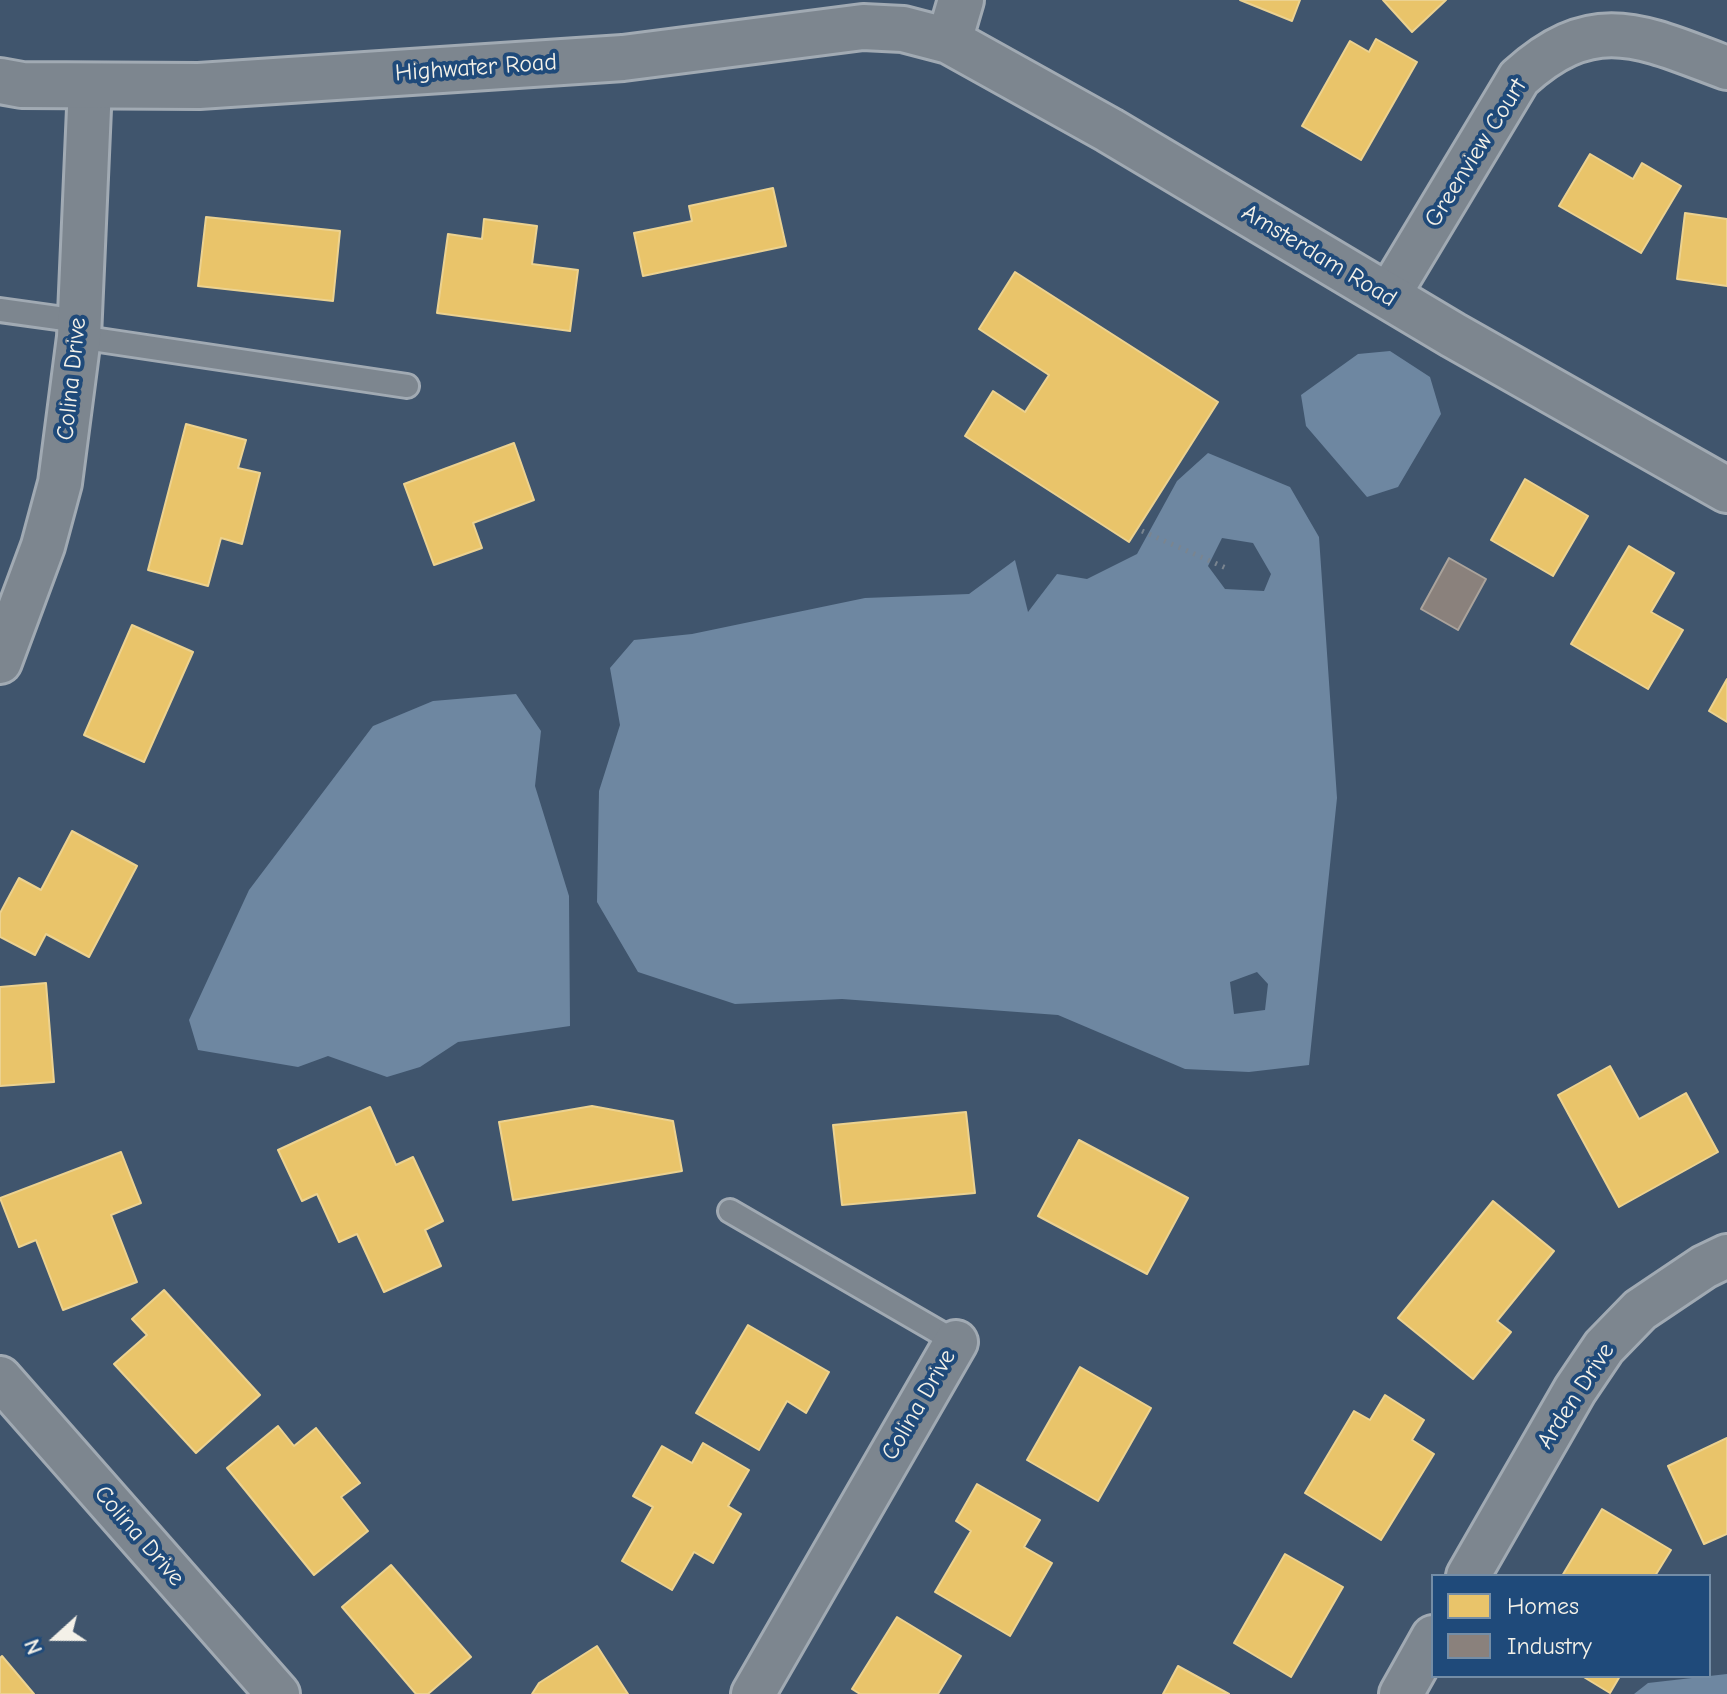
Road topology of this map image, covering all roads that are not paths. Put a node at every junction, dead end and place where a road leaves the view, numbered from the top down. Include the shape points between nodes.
1 (955, 20) edge
2 (1727, 68) edge
3 (0, 81) edge
4 (90, 86) junction
5 (1388, 296) junction
6 (0, 310) edge
7 (79, 329) junction
8 (407, 386) dead end
9 (1727, 490) edge
10 (0, 662) edge
11 (730, 1211) dead end
12 (1727, 1256) edge
13 (956, 1342) joint
14 (0, 1378) edge
15 (1469, 1574) edge
16 (1431, 1641) edge
17 (278, 1694) edge
18 (753, 1694) edge
19 (1401, 1694) edge

1 - 4 street, Highwater Road via 623,58 199,86
1 - 5 street, Amsterdam Road via 1109,130
2 - 5 street, Greenview Court via 1649,39 1613,33 1559,48 1538,62 1519,78
3 - 4 street, Highwater Road
4 - 7 street, Colina Drive
5 - 9 street, Amsterdam Road
6 - 7 lane
7 - 8 lane
7 - 10 street, Colina Drive via 60,483
11 - 13 lane, Colina Drive
12 - 15 street, Arden Drive via 1640,1310 1604,1347
13 - 18 street, Colina Drive
14 - 17 street, Colina Drive
16 - 19 street

